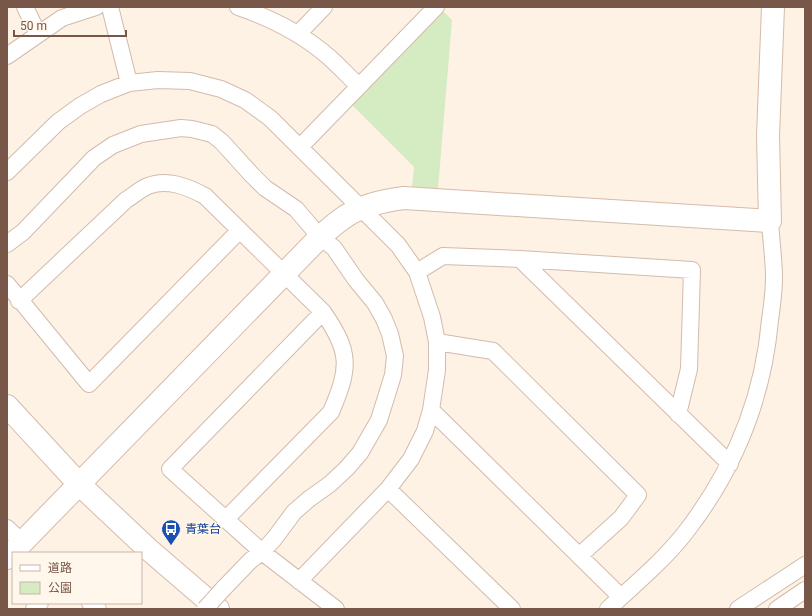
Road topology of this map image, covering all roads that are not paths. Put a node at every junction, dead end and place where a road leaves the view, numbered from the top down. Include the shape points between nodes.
1 (25, 7) edge
2 (96, 7) edge
3 (110, 7) edge
4 (238, 7) edge
5 (324, 7) edge
6 (436, 7) edge
7 (773, 7) edge
8 (38, 34) junction
9 (298, 34) junction
10 (7, 56) edge
11 (129, 83) junction
12 (359, 86) junction
13 (300, 147) junction
14 (7, 172) edge
15 (362, 208) junction
16 (770, 221) junction
17 (239, 231) junction
18 (320, 238) junction
19 (7, 244) edge
20 (520, 259) junction
21 (417, 272) junction
22 (284, 275) junction
23 (7, 284) edge
24 (19, 301) junction
25 (323, 312) junction
26 (437, 342) junction
27 (7, 406) edge
28 (431, 410) junction
29 (678, 414) junction
30 (730, 464) junction
31 (79, 484) junction
32 (388, 489) junction
33 (225, 520) junction
34 (15, 535) edge
35 (262, 552) junction
36 (580, 556) junction
37 (7, 558) edge
38 (805, 565) edge
39 (298, 581) junction
40 (805, 590) edge
41 (621, 597) junction
42 (221, 599) edge
43 (205, 609) edge
44 (336, 609) edge
45 (512, 609) edge
46 (608, 609) edge
47 (738, 609) edge
48 (777, 609) edge

1 - 8 street
2 - 8 street via 62,18
3 - 11 street
4 - 9 street via 257,13
5 - 9 street
6 - 12 street
7 - 16 street via 768,136
8 - 10 street
9 - 12 street via 330,58
11 - 13 street via 158,80 190,81 221,89 245,100 270,118
11 - 14 street via 101,94 74,110 58,122
12 - 13 street
13 - 15 street
15 - 16 street via 404,198
15 - 18 street via 340,220
15 - 21 street via 398,245
16 - 30 street via 774,279 768,347 750,418
17 - 22 street
17 - 24 street via 205,196 169,183 146,187 126,200
17 - 24 street via 89,384
18 - 19 street via 296,209 265,188 212,134 181,128 141,134 113,145 94,158 23,232
18 - 22 street
18 - 35 street via 334,248 375,302 390,334 394,356 393,375 379,420 360,453 330,484 294,512
20 - 21 street via 443,256
20 - 29 street
20 - 29 street via 692,270 689,369
21 - 26 street via 432,317
22 - 25 street
22 - 31 street
23 - 24 street
25 - 33 street via 343,346 345,371 341,389 331,412
25 - 33 street via 170,469
26 - 28 street via 437,370
26 - 36 street via 493,351 638,495 620,518
27 - 31 street
28 - 32 street via 425,431 411,459
28 - 36 street
29 - 30 street
30 - 41 street via 711,497 684,534
31 - 34 street
31 - 42 street via 148,550
32 - 39 street
32 - 45 street
33 - 35 street
34 - 37 street
35 - 39 street
35 - 42 street via 251,560
36 - 41 street
38 - 47 street
39 - 44 street
40 - 48 street
41 - 46 street
42 - 43 street, bridge

